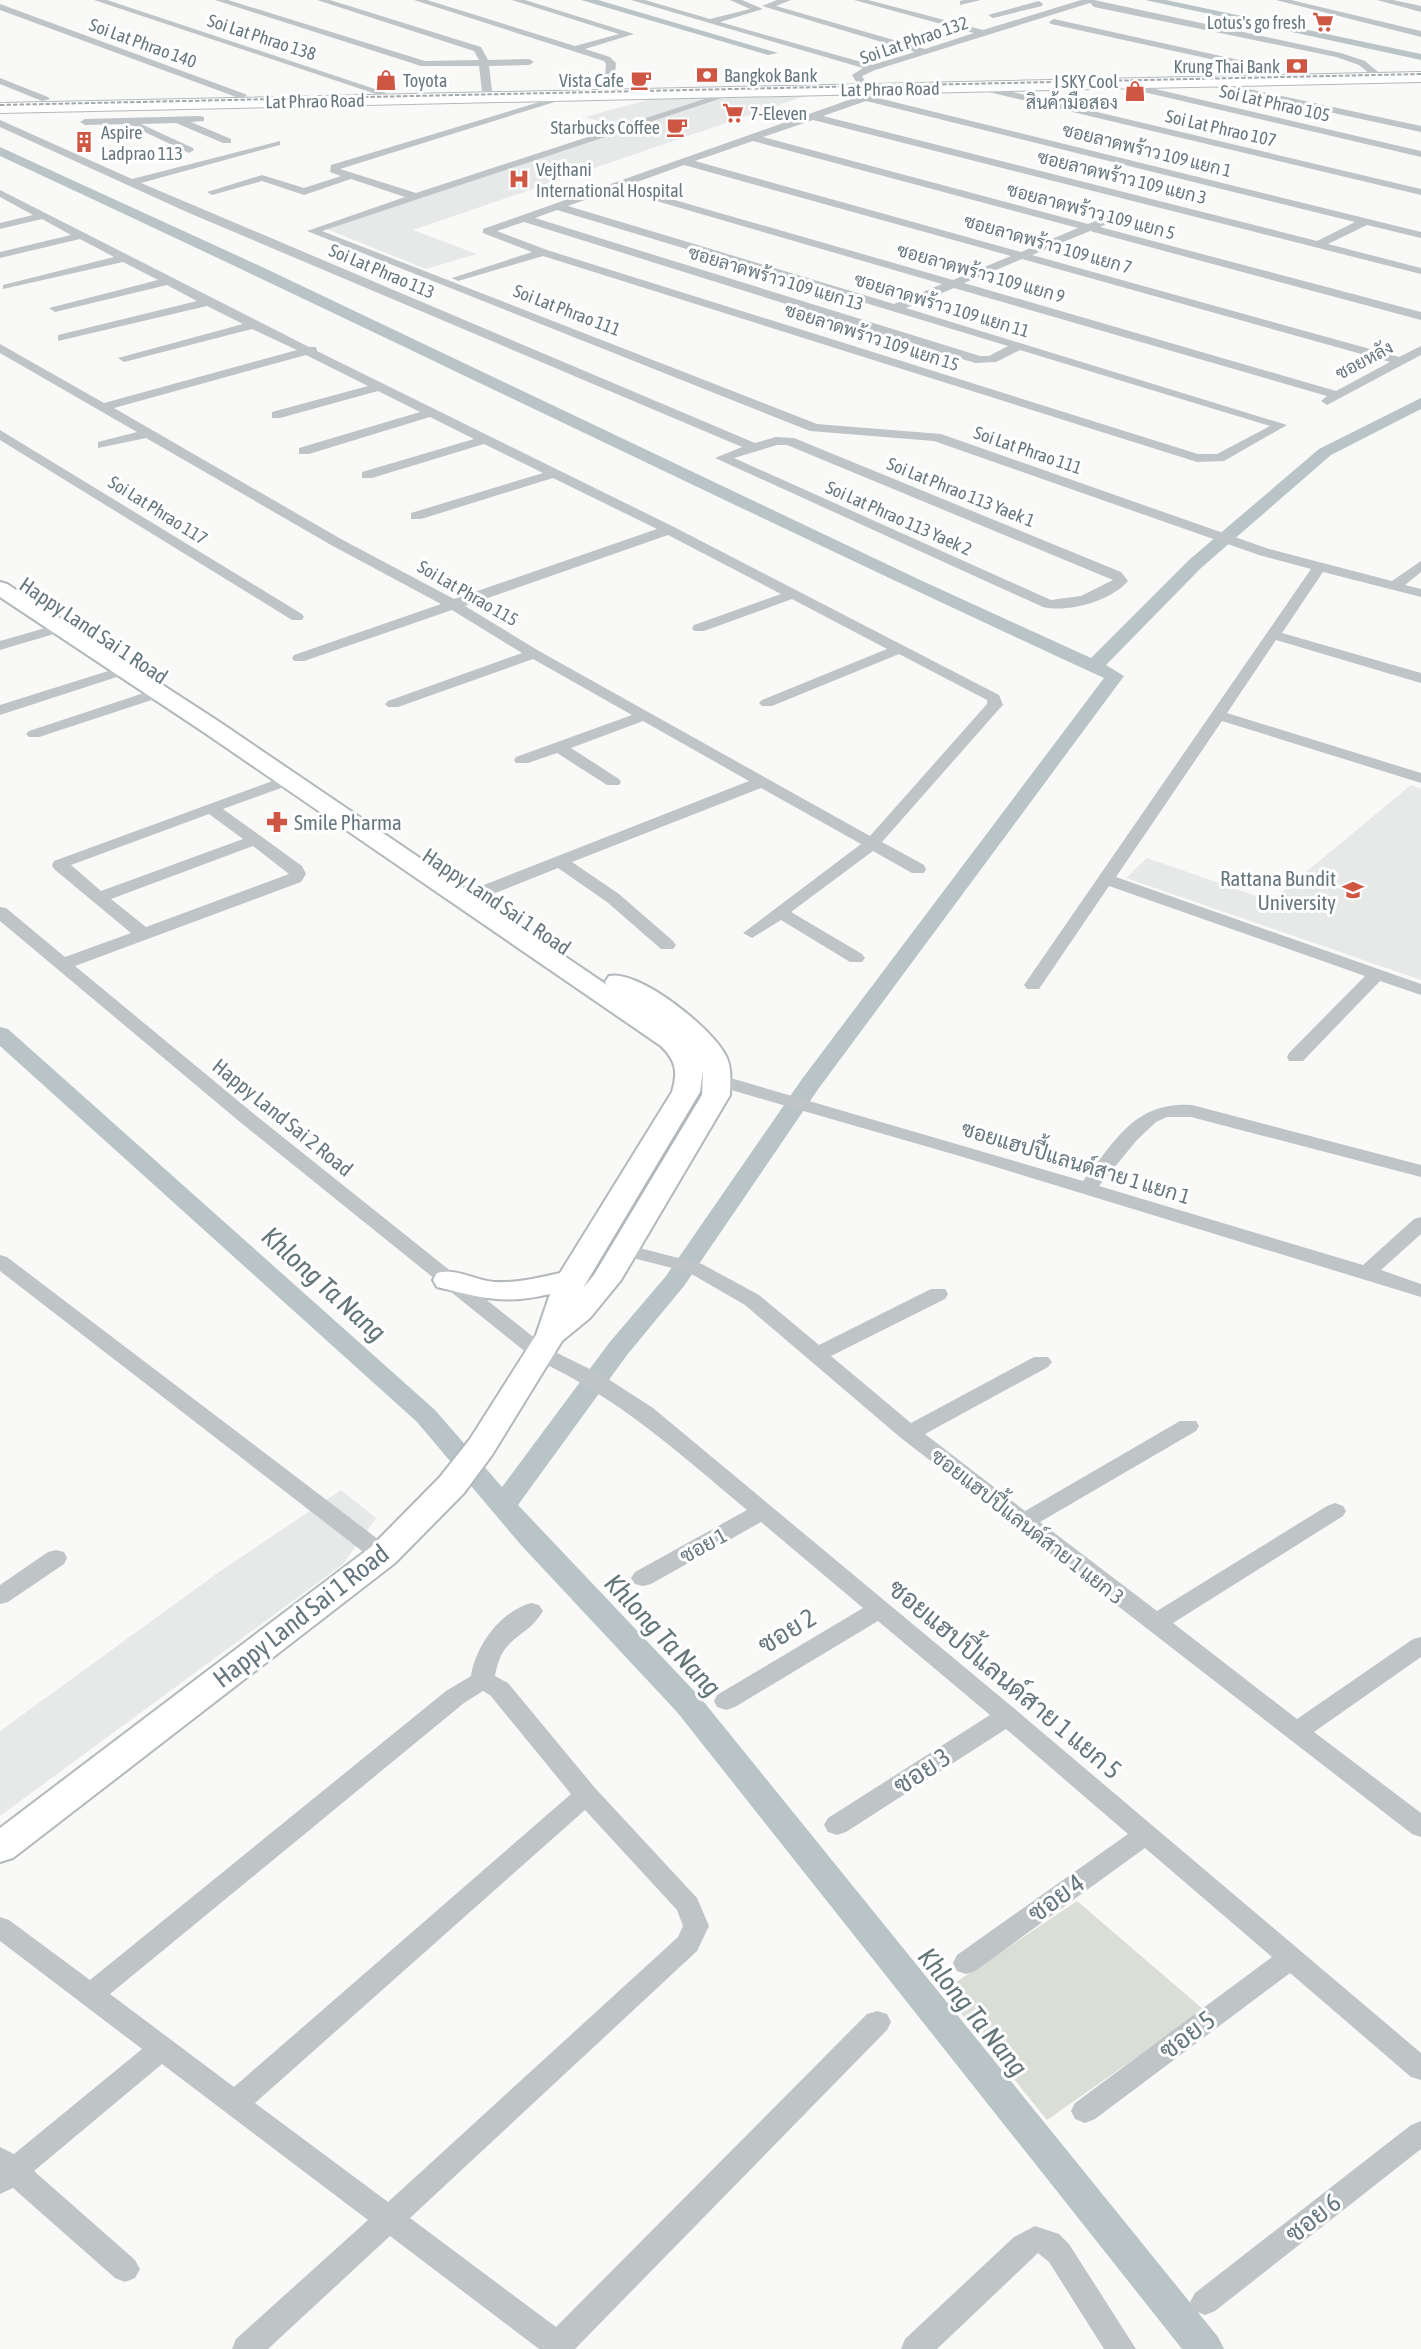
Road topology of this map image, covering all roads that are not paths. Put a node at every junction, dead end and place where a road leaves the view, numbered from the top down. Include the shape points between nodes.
1 (98, 0) edge
2 (219, 0) edge
3 (321, 0) edge
4 (418, 0) edge
5 (516, 0) edge
6 (635, 0) edge
7 (734, 0) edge
8 (787, 0) edge
9 (858, 0) edge
10 (977, 0) edge
11 (1023, 0) edge
12 (1280, 0) edge
13 (1381, 0) edge
14 (1092, 2) edge
15 (963, 3) dead end
16 (1039, 4) junction
17 (0, 8) edge
18 (1421, 9) edge
19 (1062, 10) junction
20 (993, 15) dead end
21 (712, 21) junction
22 (1412, 21) dead end
23 (1054, 22) dead end
24 (1393, 27) junction
25 (849, 30) junction
26 (1421, 33) edge
27 (984, 34) junction
28 (826, 36) dead end
29 (814, 39) dead end
30 (792, 45) junction
31 (577, 48) junction
32 (923, 51) junction
33 (529, 62) dead end
34 (483, 63) junction
35 (872, 68) junction
36 (1421, 71) edge
37 (1373, 72) junction
38 (1251, 75) junction
39 (1421, 77) edge
40 (1201, 79) junction
41 (1228, 79) junction
42 (0, 81) edge
43 (1121, 84) junction
44 (979, 87) junction
45 (609, 88) junction
46 (864, 90) junction
47 (487, 91) junction
48 (735, 92) junction
49 (382, 93) junction
50 (242, 96) junction
51 (569, 96) junction
52 (45, 99) junction
53 (0, 100) edge
54 (0, 108) edge
55 (134, 116) junction
56 (814, 117) junction
57 (200, 119) dead end
58 (178, 120) junction
59 (86, 122) dead end
60 (0, 123) edge
61 (1421, 129) edge
62 (1024, 137) junction
63 (753, 138) junction
64 (227, 141) dead end
65 (276, 143) dead end
66 (189, 150) dead end
67 (1421, 154) edge
68 (971, 156) junction
69 (685, 162) junction
70 (350, 176) junction
71 (130, 183) junction
72 (615, 186) junction
73 (1221, 186) junction
74 (212, 192) dead end
75 (1421, 192) edge
76 (0, 193) edge
77 (413, 196) junction
78 (556, 206) junction
79 (1174, 208) junction
80 (45, 215) junction
81 (1119, 215) dead end
82 (524, 218) junction
83 (1366, 221) junction
84 (0, 226) edge
85 (1089, 228) junction
86 (1421, 235) edge
87 (83, 236) junction
88 (1318, 244) junction
89 (543, 252) junction
90 (0, 255) edge
91 (1020, 255) junction
92 (126, 258) junction
93 (1421, 271) edge
94 (458, 278) dead end
95 (169, 281) junction
96 (954, 284) junction
97 (7, 287) dead end
98 (208, 302) junction
99 (55, 308) dead end
100 (893, 309) junction
101 (1421, 316) edge
102 (256, 324) junction
103 (62, 338) dead end
104 (1016, 347) junction
105 (0, 348) edge
106 (312, 350) junction
107 (1421, 350) edge
108 (124, 358) dead end
109 (1401, 361) junction
110 (382, 386) junction
111 (1337, 395) junction
112 (1324, 402) dead end
113 (104, 407) junction
114 (433, 412) junction
115 (276, 415) dead end
116 (148, 433) junction
117 (0, 434) edge
118 (486, 439) junction
119 (1247, 443) joint
120 (103, 445) dead end
121 (752, 447) junction
122 (304, 451) dead end
123 (555, 473) junction
124 (367, 475) dead end
125 (416, 516) dead end
126 (669, 530) junction
127 (1421, 565) edge
128 (1320, 566) junction
129 (0, 567) edge
130 (1395, 586) junction
131 (0, 588) edge
132 (1421, 593) edge
133 (794, 594) junction
134 (1092, 595) joint
135 (452, 604) junction
136 (297, 617) dead end
137 (69, 624) junction
138 (699, 628) dead end
139 (1271, 634) junction
140 (0, 646) edge
141 (899, 649) junction
142 (534, 654) junction
143 (299, 658) dead end
144 (124, 670) junction
145 (1421, 678) edge
146 (159, 693) junction
147 (767, 703) dead end
148 (393, 704) dead end
149 (0, 710) edge
150 (1218, 715) junction
151 (644, 716) junction
152 (34, 734) dead end
153 (559, 747) junction
154 (522, 760) dead end
155 (298, 777) junction
156 (1421, 778) edge
157 (613, 782) dead end
158 (761, 782) junction
159 (211, 808) junction
160 (350, 812) junction
161 (255, 840) junction
162 (872, 844) junction
163 (559, 861) junction
164 (918, 869) dead end
165 (1106, 879) junction
166 (483, 892) junction
167 (98, 898) junction
168 (0, 912) edge
169 (781, 913) junction
170 (752, 933) dead end
171 (143, 934) junction
172 (667, 945) dead end
173 (856, 958) dead end
174 (63, 964) junction
175 (1377, 974) junction
176 (1033, 985) dead end
177 (1421, 990) edge
178 (1296, 1057) dead end
179 (704, 1078) junction
180 (1421, 1171) edge
181 (1088, 1189) junction
182 (1421, 1223) edge
183 (595, 1244) junction
184 (624, 1250) junction
185 (0, 1262) edge
186 (1367, 1272) junction
187 (573, 1279) junction
188 (448, 1280) junction
189 (1421, 1291) edge
190 (938, 1294) dead end
191 (546, 1344) junction
192 (816, 1354) junction
193 (1041, 1362) dead end
194 (1188, 1426) dead end
195 (909, 1433) junction
196 (1335, 1511) dead end
197 (762, 1512) junction
198 (1023, 1522) junction
199 (383, 1556) junction
200 (56, 1558) dead end
201 (643, 1578) dead end
202 (0, 1596) edge
203 (878, 1610) junction
204 (531, 1611) dead end
205 (1154, 1623) junction
206 (1421, 1645) edge
207 (482, 1680) junction
208 (726, 1701) dead end
209 (1007, 1716) junction
210 (1297, 1731) junction
211 (586, 1795) junction
212 (837, 1826) dead end
213 (1421, 1827) edge
214 (1146, 1834) junction
215 (0, 1848) edge
216 (0, 1927) edge
217 (1289, 1959) junction
218 (966, 1963) dead end
219 (89, 1996) junction
220 (877, 2022) dead end
221 (160, 2050) junction
222 (1421, 2069) edge
223 (234, 2104) junction
224 (1085, 2112) dead end
225 (1421, 2133) edge
226 (5, 2170) edge
227 (389, 2218) junction
228 (125, 2269) dead end
229 (1205, 2302) dead end
230 (247, 2349) edge
231 (916, 2349) edge
232 (1121, 2349) edge

1 - 49 street, Soi Lat Phrao 138
2 - 34 street via 424,64
3 - 34 street via 478,49
4 - 31 street
5 - 31 street via 629,34
6 - 21 street
7 - 21 street via 759,9
8 - 25 street via 766,6
9 - 27 street
10 - 15 street
11 - 16 street
12 - 24 street
13 - 18 street
14 - 19 street, Soi Lat Phrao 132
14 - 37 street via 1328,53 1362,63
16 - 19 street
16 - 20 street
17 - 50 street, Soi Lat Phrao 140
19 - 27 street, Soi Lat Phrao 132
21 - 30 street
22 - 24 street
23 - 38 street via 1236,62
24 - 26 street
25 - 28 street
25 - 32 street
27 - 32 street, Soi Lat Phrao 132
29 - 30 street
30 - 35 street
31 - 45 street via 611,63
32 - 35 street, Soi Lat Phrao 132
33 - 34 street
34 - 47 street
35 - 46 street, Soi Lat Phrao 132 via 857,75
36 - 37 main road, Lat Phrao Road
37 - 38 main road, Lat Phrao Road
38 - 41 main road, Lat Phrao Road
39 - 41 main road, Lat Phrao Road
40 - 41 main road, Lat Phrao Road
40 - 43 main road, Lat Phrao Road
40 - 46 main road, Lat Phrao Road
40 - 61 street
42 - 52 street
43 - 44 main road, Lat Phrao Road
43 - 67 street, Soi Lat Phrao 105
44 - 46 main road, Lat Phrao Road
44 - 75 street, Soi Lat Phrao 107
45 - 46 main road, Lat Phrao Road
45 - 47 main road, Lat Phrao Road
46 - 48 main road, Lat Phrao Road
46 - 56 street
46 - 62 street, ซอยลาดพร้าว 109 แยก 1
47 - 49 main road, Lat Phrao Road
48 - 51 main road, Lat Phrao Road
48 - 77 street, Soi Lat Phrao 111
49 - 50 main road, Lat Phrao Road
50 - 52 main road, Lat Phrao Road
51 - 55 main road, Lat Phrao Road
51 - 70 street via 335,167 337,172
52 - 53 main road, Lat Phrao Road
54 - 55 main road, Lat Phrao Road
55 - 58 street
55 - 59 street
55 - 66 street
56 - 63 street
56 - 68 street, ซอยลาดพร้าว 109 แยก 3
57 - 58 street
58 - 64 street
60 - 71 street, Soi Lat Phrao 113
62 - 68 street
62 - 73 street, ซอยลาดพร้าว 109 แยก 1
63 - 69 street
63 - 85 street, ซอยลาดพร้าว 109 แยก 5
65 - 71 street
68 - 79 street, ซอยลาดพร้าว 109 แยก 3
69 - 72 street
69 - 91 street, ซอยลาดพร้าว 109 แยก 7
70 - 74 street via 304,192 262,178
70 - 77 street
71 - 121 street, Soi Lat Phrao 113
72 - 78 street
72 - 96 street, ซอยลาดพร้าว 109 แยก 9
73 - 79 street
73 - 83 street, ซอยลาดพร้าว 109 แยก 1
76 - 80 street
77 - 128 street, Soi Lat Phrao 111 via 312,231 815,428 936,437 1237,542
78 - 82 street
78 - 100 street, ซอยลาดพร้าว 109 แยก 11
79 - 88 street, ซอยลาดพร้าว 109 แยก 3
80 - 84 street
80 - 87 street
81 - 85 street
82 - 89 street, ซอยลาดพร้าว 109 แยก 15 via 487,231
82 - 104 street, ซอยลาดพร้าว 109 แยก 13 via 979,360 992,359
83 - 86 street, ซอยลาดพร้าว 109 แยก 1
83 - 88 street
85 - 91 street
85 - 101 street, ซอยลาดพร้าว 109 แยก 5
87 - 90 street
87 - 92 street
88 - 93 street, ซอยลาดพร้าว 109 แยก 3
89 - 94 street
89 - 119 street, ซอยลาดพร้าว 109 แยก 15 via 1197,458 1219,458
91 - 96 street
91 - 109 street, ซอยลาดพร้าว 109 แยก 7
92 - 95 street
92 - 97 street
95 - 98 street
95 - 99 street
96 - 100 street
96 - 111 street, ซอยลาดพร้าว 109 แยก 9
98 - 102 street
98 - 103 street
100 - 104 street, ซอยลาดพร้าว 109 แยก 11
102 - 106 street
102 - 108 street
104 - 119 street, ซอยลาดพร้าว 109 แยก 11 via 1281,425
105 - 113 street, Soi Lat Phrao 115
106 - 110 street
106 - 113 street
107 - 109 street, ซอยหลัง
109 - 111 street, ซอยหลัง
110 - 114 street
110 - 115 street
111 - 112 street, ซอยหลัง
113 - 116 street, Soi Lat Phrao 115
114 - 118 street
114 - 122 street
116 - 120 street
116 - 135 street, Soi Lat Phrao 115
117 - 136 street, Soi Lat Phrao 117
118 - 123 street
118 - 124 street
121 - 134 street, Soi Lat Phrao 113 Yaek 1 via 789,441 1121,578 1118,584
121 - 134 street, Soi Lat Phrao 113 Yaek 2 via 722,458 1048,604 1068,605
123 - 125 street
123 - 126 street
126 - 133 street
126 - 135 street
127 - 130 street
128 - 130 street, Soi Lat Phrao 111
128 - 139 street
129 - 137 street, Happy Land Sai 1 Road
130 - 132 street, Soi Lat Phrao 111
131 - 137 street, Happy Land Sai 1 Road
133 - 138 street
133 - 141 street
135 - 142 street, Soi Lat Phrao 115
135 - 143 street
137 - 140 street
137 - 144 street, Happy Land Sai 1 Road
137 - 155 street, Happy Land Sai 1 Road
139 - 145 street
139 - 150 street
141 - 147 street
141 - 162 street via 986,693 994,698 995,705
142 - 148 street
142 - 151 street, Soi Lat Phrao 115
144 - 146 street, Happy Land Sai 1 Road
144 - 149 street
146 - 152 street
146 - 155 street, Happy Land Sai 1 Road
150 - 156 street
150 - 165 street
151 - 153 street
151 - 158 street, Soi Lat Phrao 115
153 - 154 street
153 - 157 street
155 - 159 street
155 - 160 street, Happy Land Sai 1 Road
158 - 162 street, Soi Lat Phrao 115
158 - 163 street
159 - 161 street
159 - 167 street via 60,865
160 - 166 street, Happy Land Sai 1 Road
160 - 179 street, Happy Land Sai 1 Road via 670,1040 687,1058 692,1070
161 - 167 street
161 - 171 street via 296,870 295,878
162 - 164 street, Soi Lat Phrao 115
162 - 169 street
163 - 166 street
163 - 172 street via 613,898
165 - 175 street
165 - 176 street
166 - 179 street, Happy Land Sai 1 Road via 684,1025 710,1053 717,1070
167 - 171 street
168 - 174 street, Happy Land Sai 2 Road
169 - 170 street
169 - 173 street
171 - 174 street
174 - 188 street, Happy Land Sai 2 Road
175 - 177 street
175 - 178 street
179 - 181 street, ซอยแฮปปี้แลนด์สาย 1 แยก 1
179 - 183 street, Happy Land Sai 1 Road via 686,1092
179 - 184 street, Happy Land Sai 1 Road via 716,1095
180 - 181 street via 1174,1109 1142,1123
181 - 186 street, ซอยแฮปปี้แลนด์สาย 1 แยก 1 via 1261,1244
182 - 186 street
183 - 184 street
183 - 187 street, Happy Land Sai 1 Road
184 - 191 street, Happy Land Sai 1 Road via 593,1297
184 - 192 street, ซอยแฮปปี้แลนด์สาย 1 แยก 3 via 695,1268 722,1281 752,1300
185 - 199 street
186 - 189 street, ซอยแฮปปี้แลนด์สาย 1 แยก 1
187 - 188 street via 502,1292
187 - 191 street, Happy Land Sai 1 Road
188 - 191 street, Happy Land Sai 2 Road
190 - 192 street
191 - 197 street, ซอยแฮปปี้แลนด์สาย 1 แยก 5 via 616,1391
191 - 199 street, Happy Land Sai 1 Road via 481,1447 452,1485
192 - 195 street, ซอยแฮปปี้แลนด์สาย 1 แยก 3
193 - 195 street
194 - 198 street
195 - 198 street, ซอยแฮปปี้แลนด์สาย 1 แยก 3
196 - 205 street
197 - 201 street, ซอย 1
197 - 203 street, ซอยแฮปปี้แลนด์สาย 1 แยก 5
198 - 205 street, ซอยแฮปปี้แลนด์สาย 1 แยก 3
199 - 215 street, Happy Land Sai 1 Road
200 - 202 street
203 - 208 street, ซอย 2
203 - 209 street, ซอยแฮปปี้แลนด์สาย 1 แยก 5
204 - 207 street via 489,1648
205 - 210 street, ซอยแฮปปี้แลนด์สาย 1 แยก 3
206 - 210 street
207 - 211 street via 499,1689
207 - 219 street via 455,1697
209 - 212 street, ซอย 3
209 - 214 street, ซอยแฮปปี้แลนด์สาย 1 แยก 5
210 - 213 street, ซอยแฮปปี้แลนด์สาย 1 แยก 3
211 - 223 street
211 - 227 street via 688,1905 696,1926 688,1944
214 - 217 street, ซอยแฮปปี้แลนด์สาย 1 แยก 5
214 - 218 street, ซอย 4
216 - 219 street
217 - 222 street, ซอยแฮปปี้แลนด์สาย 1 แยก 5
217 - 224 street, ซอย 5
219 - 221 street
220 - 227 street via 558,2346
221 - 223 street
221 - 226 street
223 - 227 street
225 - 229 street, ซอย 6
226 - 228 street
227 - 230 street
231 - 232 street via 1035,2239 1049,2243 1059,2253

